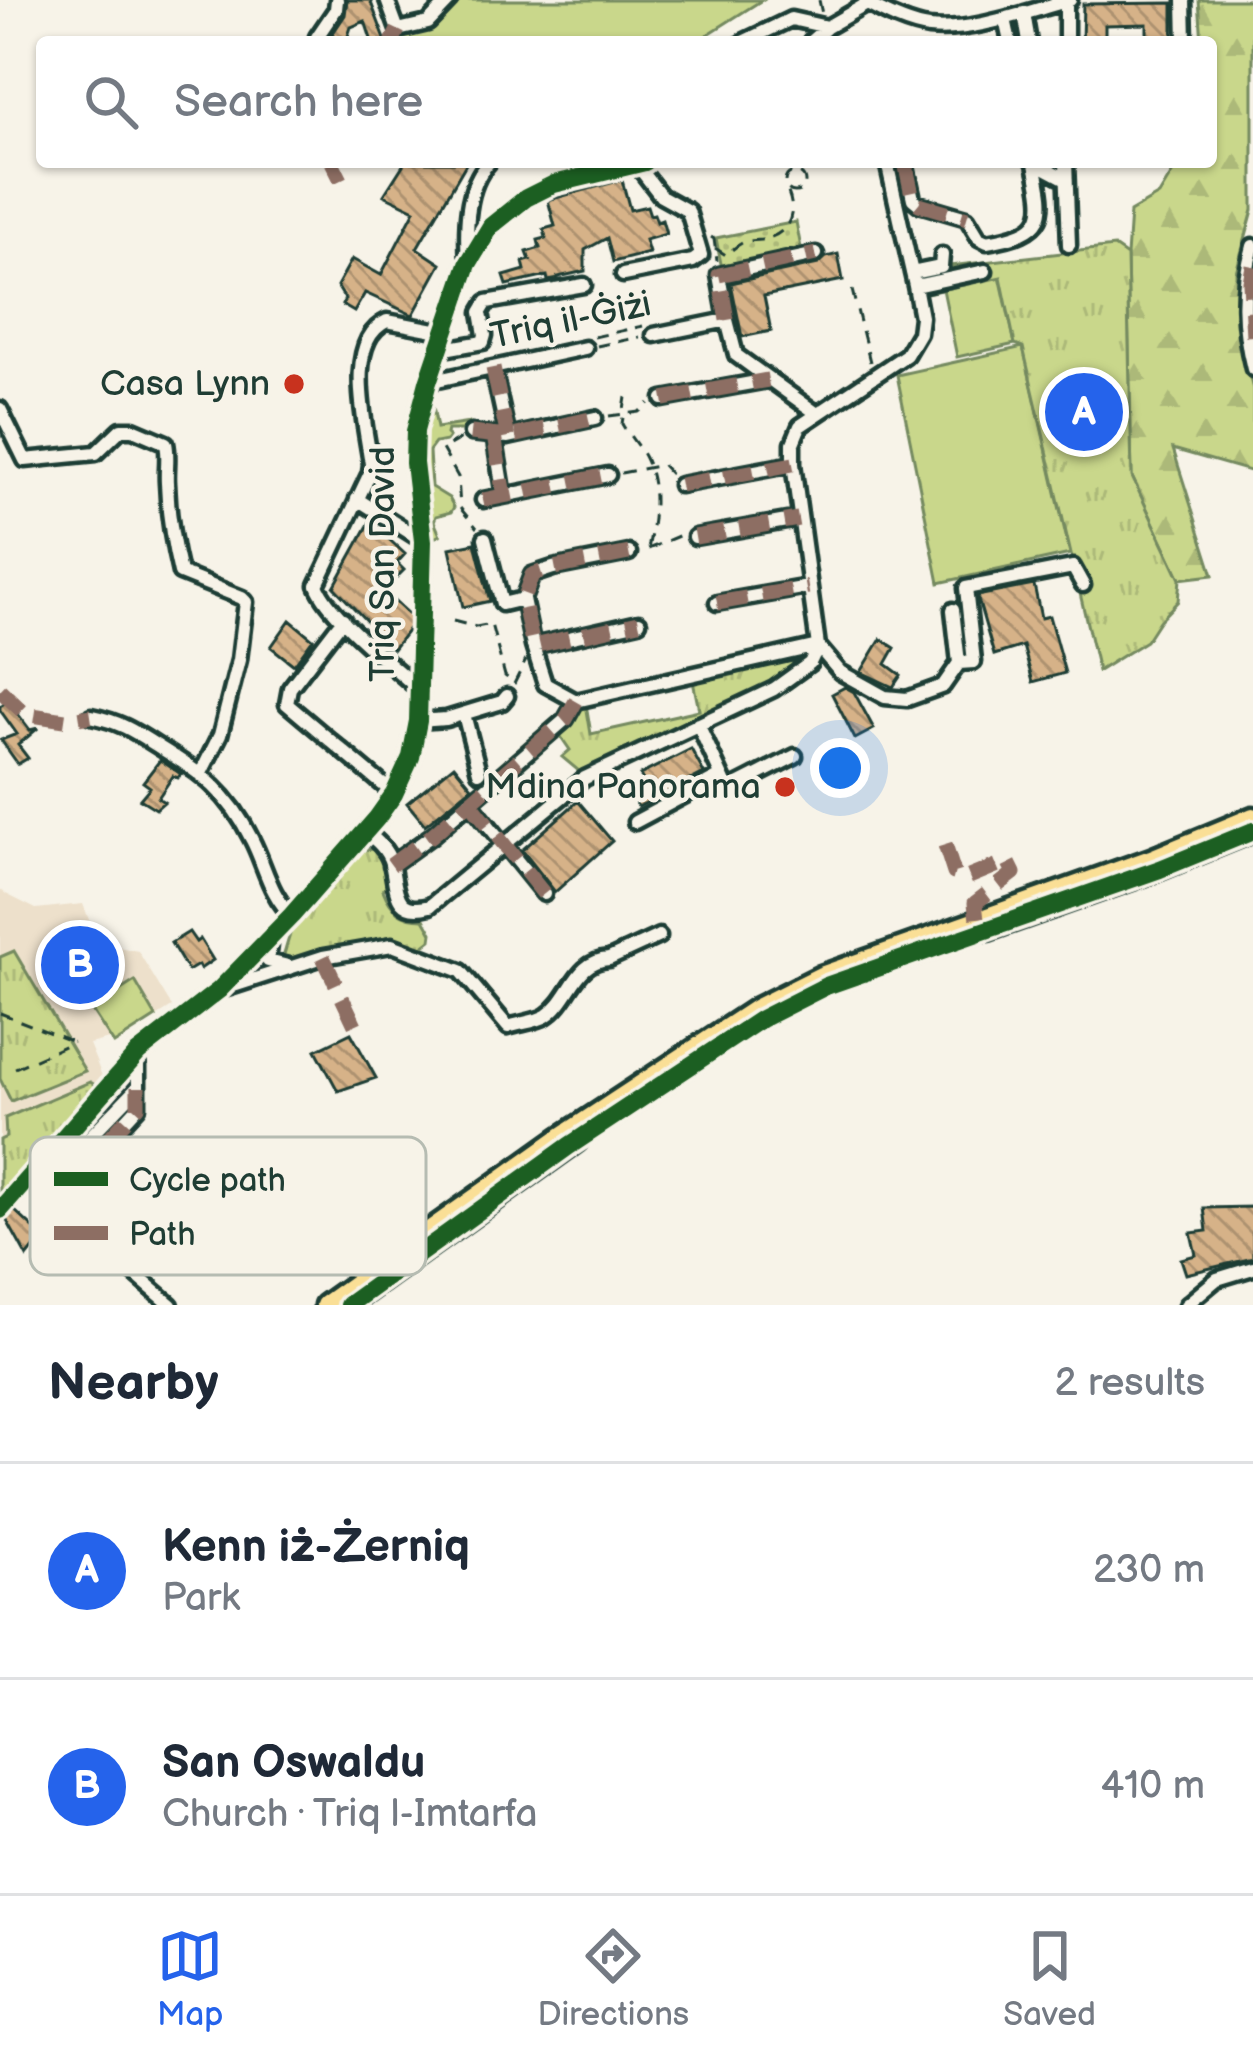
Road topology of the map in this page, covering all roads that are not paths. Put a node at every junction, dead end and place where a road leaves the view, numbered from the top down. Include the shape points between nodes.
1 (337, 0) edge
2 (387, 0) edge
3 (450, 0) edge
4 (1067, 0) edge
5 (1184, 0) edge
6 (870, 2) edge
7 (1024, 13) junction
8 (1005, 19) junction
9 (827, 27) junction
10 (318, 36) edge
11 (755, 36) edge
12 (817, 36) edge
13 (1009, 36) edge
14 (1028, 36) edge
15 (1066, 36) edge
16 (1185, 36) edge
17 (485, 168) edge
18 (624, 168) edge
19 (644, 168) edge
20 (889, 168) edge
21 (906, 168) edge
22 (1035, 168) edge
23 (1044, 168) edge
24 (1066, 168) edge
25 (1066, 179) junction
26 (1069, 245) dead end
27 (1253, 246) edge
28 (816, 254) dead end
29 (943, 255) dead end
30 (468, 264) junction
31 (985, 271) dead end
32 (623, 275) dead end
33 (913, 280) junction
34 (584, 284) dead end
35 (727, 320) junction
36 (655, 329) road end
37 (445, 332) junction
38 (585, 343) road end
39 (439, 350) junction
40 (493, 368) junction
41 (1253, 368) edge
42 (768, 380) junction
43 (428, 382) junction
44 (663, 399) road end
45 (0, 409) edge
46 (816, 413) junction
47 (595, 418) road end
48 (471, 433) road end
49 (501, 436) junction
50 (793, 464) junction
51 (608, 475) road end
52 (680, 485) road end
53 (504, 496) junction
54 (357, 499) junction
55 (483, 500) dead end
56 (798, 519) junction
57 (695, 537) road end
58 (485, 538) road end
59 (423, 541) junction
60 (629, 553) dead end
61 (1083, 585) dead end
62 (808, 586) junction
63 (523, 598) junction
64 (717, 603) dead end
65 (952, 610) dead end
66 (343, 619) junction
67 (639, 622) dead end
68 (533, 646) junction
69 (818, 646) junction
70 (959, 663) junction
71 (802, 669) junction
72 (840, 672) junction
73 (417, 688) junction
74 (510, 690) road end
75 (576, 701) junction
76 (464, 713) junction
77 (91, 716) dead end
78 (418, 721) junction
79 (698, 724) junction
80 (795, 756) dead end
81 (479, 772) dead end
82 (201, 773) junction
83 (722, 776) junction
84 (394, 794) junction
85 (469, 801) junction
86 (1253, 817) edge
87 (634, 822) dead end
88 (365, 831) junction
89 (1253, 831) edge
90 (506, 844) junction
91 (392, 865) junction
92 (544, 894) dead end
93 (292, 915) junction
94 (272, 935) junction
95 (658, 936) dead end
96 (249, 960) junction
97 (292, 967) junction
98 (265, 976) junction
99 (219, 990) junction
100 (138, 1052) junction
101 (138, 1087) junction
102 (64, 1137) edge
103 (90, 1137) edge
104 (110, 1137) edge
105 (30, 1176) edge
106 (0, 1210) edge
107 (426, 1233) edge
108 (426, 1249) edge
109 (1253, 1268) edge
110 (136, 1275) edge
111 (367, 1275) edge
112 (391, 1275) edge
113 (171, 1305) edge
114 (325, 1305) edge
115 (349, 1305) edge
116 (1186, 1305) edge

1 - 10 street
2 - 3 street via 398,30 428,23
4 - 7 street
4 - 15 street
5 - 16 street
6 - 8 street via 932,28
6 - 9 street
7 - 8 street
7 - 14 street
8 - 13 street
9 - 11 street via 791,19
9 - 12 street
17 - 30 street via 472,193
18 - 30 street, Triq San David via 526,198 491,226
19 - 32 street via 661,196 688,211 700,257
20 - 33 street
21 - 22 street via 919,205 967,218 988,242 1040,219
23 - 25 street
24 - 25 street
25 - 26 street
27 - 41 street via 1244,297
28 - 35 street via 719,275
29 - 33 street via 940,267
30 - 37 street, Triq San David
31 - 33 street
33 - 46 street via 920,333 906,355
34 - 39 street via 487,302 482,342
35 - 36 street, Triq il-Ġiżi
35 - 42 street via 736,355
37 - 39 street, Triq San David
37 - 54 street via 387,321 368,334 361,385 371,464
38 - 40 street, Triq il-Ġiżi
39 - 43 street, Triq San David
40 - 43 street, Triq il-Ġiżi
40 - 49 street
42 - 44 street
42 - 46 street
43 - 59 street, Triq San David via 413,448
45 - 82 street via 26,460 96,453 121,429 166,443 180,573 246,602 220,736
46 - 50 street via 800,426
47 - 49 street
48 - 49 street
49 - 53 street
50 - 52 street
50 - 56 street
51 - 53 street
53 - 55 street
54 - 59 street
54 - 66 street via 317,585
56 - 57 street
56 - 62 street
58 - 63 street via 502,604
59 - 73 street, Triq San David
60 - 63 street via 532,575
61 - 70 street via 1073,566 966,588 974,662
62 - 64 street
62 - 69 street
63 - 68 street
65 - 70 street
66 - 73 street
66 - 84 street via 286,699
67 - 68 street
68 - 75 street via 545,684
69 - 71 street
69 - 72 street
69 - 75 street
70 - 72 street via 943,686 907,698 885,697
71 - 72 street
71 - 79 street
73 - 78 street, Triq San David
74 - 76 street via 502,702
75 - 85 street via 566,719
76 - 78 street
76 - 81 street
77 - 82 street via 118,722
78 - 84 street, Triq San David
79 - 83 street
79 - 90 street via 585,778
80 - 83 street via 728,790
82 - 93 street via 240,815 279,904
83 - 87 street
84 - 88 street, Triq San David
85 - 90 street
85 - 91 street
86 - 107 highway via 821,976 757,1008
88 - 91 street
88 - 93 street, Triq San David
89 - 108 highway via 826,986 761,1019
90 - 91 street via 424,908 403,904
90 - 92 street
93 - 94 street, Triq San David
94 - 96 street, Triq San David
94 - 97 street via 268,961
95 - 97 street via 586,965 545,1017 508,1027 461,971 392,945
96 - 98 street
96 - 99 street, Triq San David
97 - 98 street
98 - 99 street
99 - 100 street
100 - 101 street
100 - 102 street
101 - 103 street
101 - 104 street via 138,1107
105 - 106 street
109 - 116 street via 1216,1279
110 - 113 street
111 - 114 highway
112 - 115 highway

